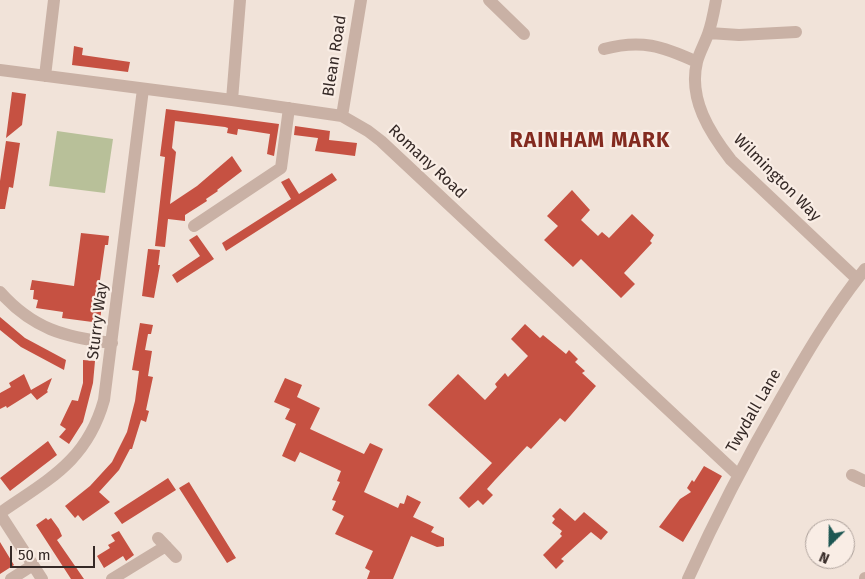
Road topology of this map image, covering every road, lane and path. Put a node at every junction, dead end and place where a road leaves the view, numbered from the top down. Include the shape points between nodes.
1 (54, 0) edge
2 (240, 0) edge
3 (361, 0) edge
4 (489, 0) edge
5 (716, 0) edge
6 (796, 32) dead end
7 (709, 33) junction
8 (524, 34) dead end
9 (604, 49) dead end
10 (697, 62) junction
11 (0, 70) edge
12 (45, 76) junction
13 (143, 89) junction
14 (232, 100) junction
15 (289, 108) junction
16 (342, 116) junction
17 (194, 226) dead end
18 (861, 274) edge
19 (0, 292) edge
20 (112, 342) junction
21 (737, 474) junction
22 (852, 475) dead end
23 (865, 481) edge
24 (0, 513) edge
25 (176, 557) dead end
26 (33, 565) junction
27 (10, 579) edge
28 (42, 579) edge
29 (112, 579) edge
30 (688, 579) edge

1 - 12 street
2 - 14 street
3 - 16 street, Blean Road
4 - 8 street
5 - 7 street, Wilmington Way
6 - 7 street
7 - 10 street, Wilmington Way
9 - 10 street via 625,43 646,44 671,50
10 - 18 street, Wilmington Way via 695,85 698,102 714,138 731,160
11 - 12 street, Romany Road
12 - 13 street, Romany Road
13 - 14 street, Romany Road
13 - 20 street, Sturry Way
14 - 15 street, Romany Road
15 - 16 street, Romany Road
15 - 17 street via 281,168
16 - 21 street, Romany Road via 381,141
18 - 21 street, Twydall Lane via 824,324
19 - 20 street via 12,306 52,331 74,338
20 - 24 street, Sturry Way via 104,400 97,424 87,442 62,469
21 - 30 street, Twydall Lane
22 - 23 street
24 - 26 street
25 - 29 street via 162,542
26 - 27 street
26 - 28 street

